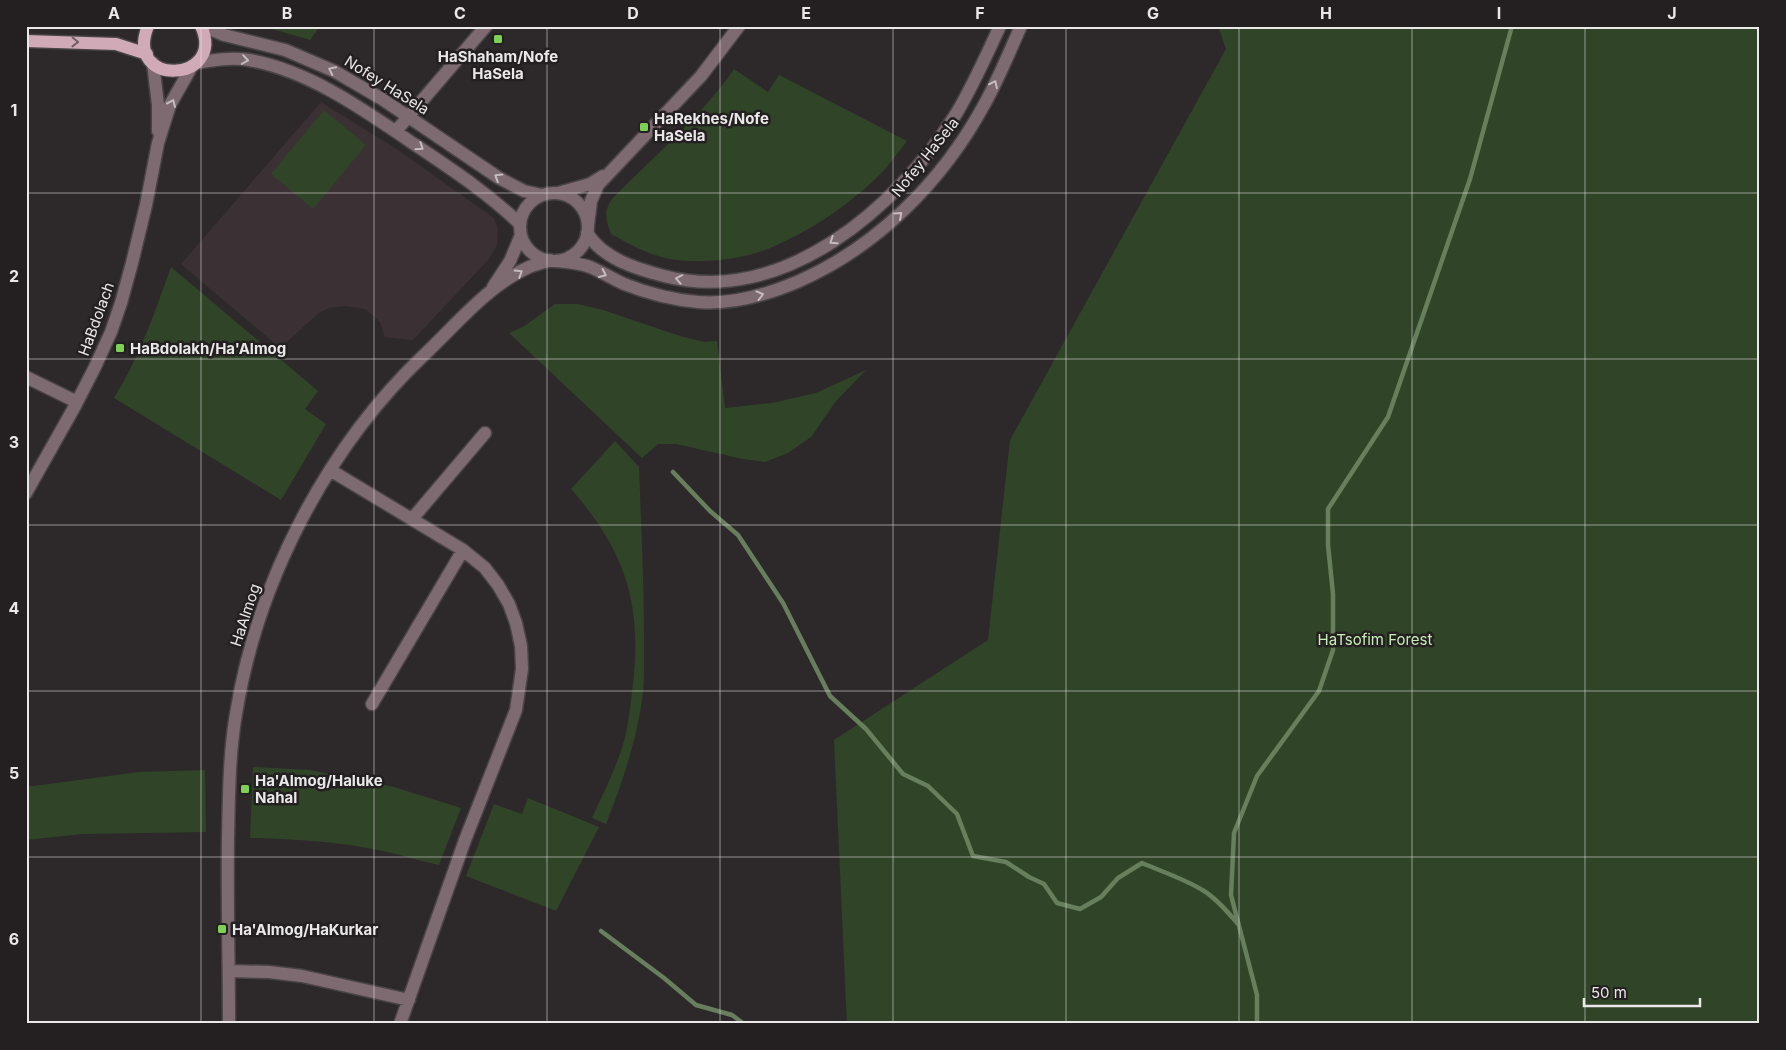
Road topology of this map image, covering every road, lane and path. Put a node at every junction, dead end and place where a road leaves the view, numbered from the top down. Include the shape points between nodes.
1 (148, 26) edge
2 (202, 26) edge
3 (486, 26) edge
4 (739, 26) edge
5 (1000, 26) edge
6 (1021, 26) edge
7 (26, 41) edge
8 (150, 59) junction
9 (194, 64) junction
10 (408, 117) junction
11 (396, 131) junction
12 (158, 143) junction
13 (612, 170) junction
14 (558, 194) junction
15 (542, 195) junction
16 (521, 229) junction
17 (588, 229) junction
18 (553, 260) junction
19 (490, 292) junction
20 (26, 377) edge
21 (77, 402) junction
22 (485, 433) dead end
23 (330, 470) junction
24 (26, 493) edge
25 (412, 519) junction
26 (463, 550) junction
27 (372, 704) dead end
28 (229, 971) junction
29 (409, 1000) junction
30 (229, 1024) edge
31 (400, 1024) edge

1 - 8 main road via 144,44
2 - 9 main road via 205,44
10 -> 2 street, Nofey HaSela via 356,82 310,60 267,44 224,36
3 - 10 street
4 - 13 street via 701,76
5 -> 17 street, Nofey HaSela via 963,102 920,164 893,194 860,222 818,250 760,275 701,282 632,266 599,248
18 -> 6 street, Nofey HaSela via 589,267 644,291 700,302 731,301 765,294 828,268 887,225 922,192 944,165 984,106
7 -> 8 main road via 116,44
8 - 9 main road via 168,71 176,72
8 - 12 street, HaBdolach via 158,104
9 -> 11 street via 236,58 263,63 303,77 346,99
12 -> 9 street, HaBdolach via 170,105
10 - 11 street
15 -> 10 street, Nofey HaSela via 524,191 499,178
11 -> 16 street via 474,184
12 - 21 street, HaBdolach via 121,303
13 - 14 street via 590,184
13 - 17 street via 598,185 591,202
14 - 15 street
14 - 17 street via 575,200 586,215
15 - 16 street via 527,206
16 - 18 street via 525,244 532,252 540,258
16 - 19 street, HaAlmog via 510,262
17 - 18 street via 585,241 573,255
19 -> 18 street, HaAlmog via 529,267
19 - 23 street, HaAlmog via 387,392
20 - 21 street
21 - 24 street, HaBdolach
22 - 25 street
23 - 25 street
23 - 28 street, HaAlmog via 292,538 264,604 252,639 237,709 230,765
25 - 26 street
26 - 27 street
26 - 29 street via 485,568 509,604 521,646 522,668 516,710
28 - 29 street via 302,976
28 - 30 street, HaAlmog
29 - 31 street

